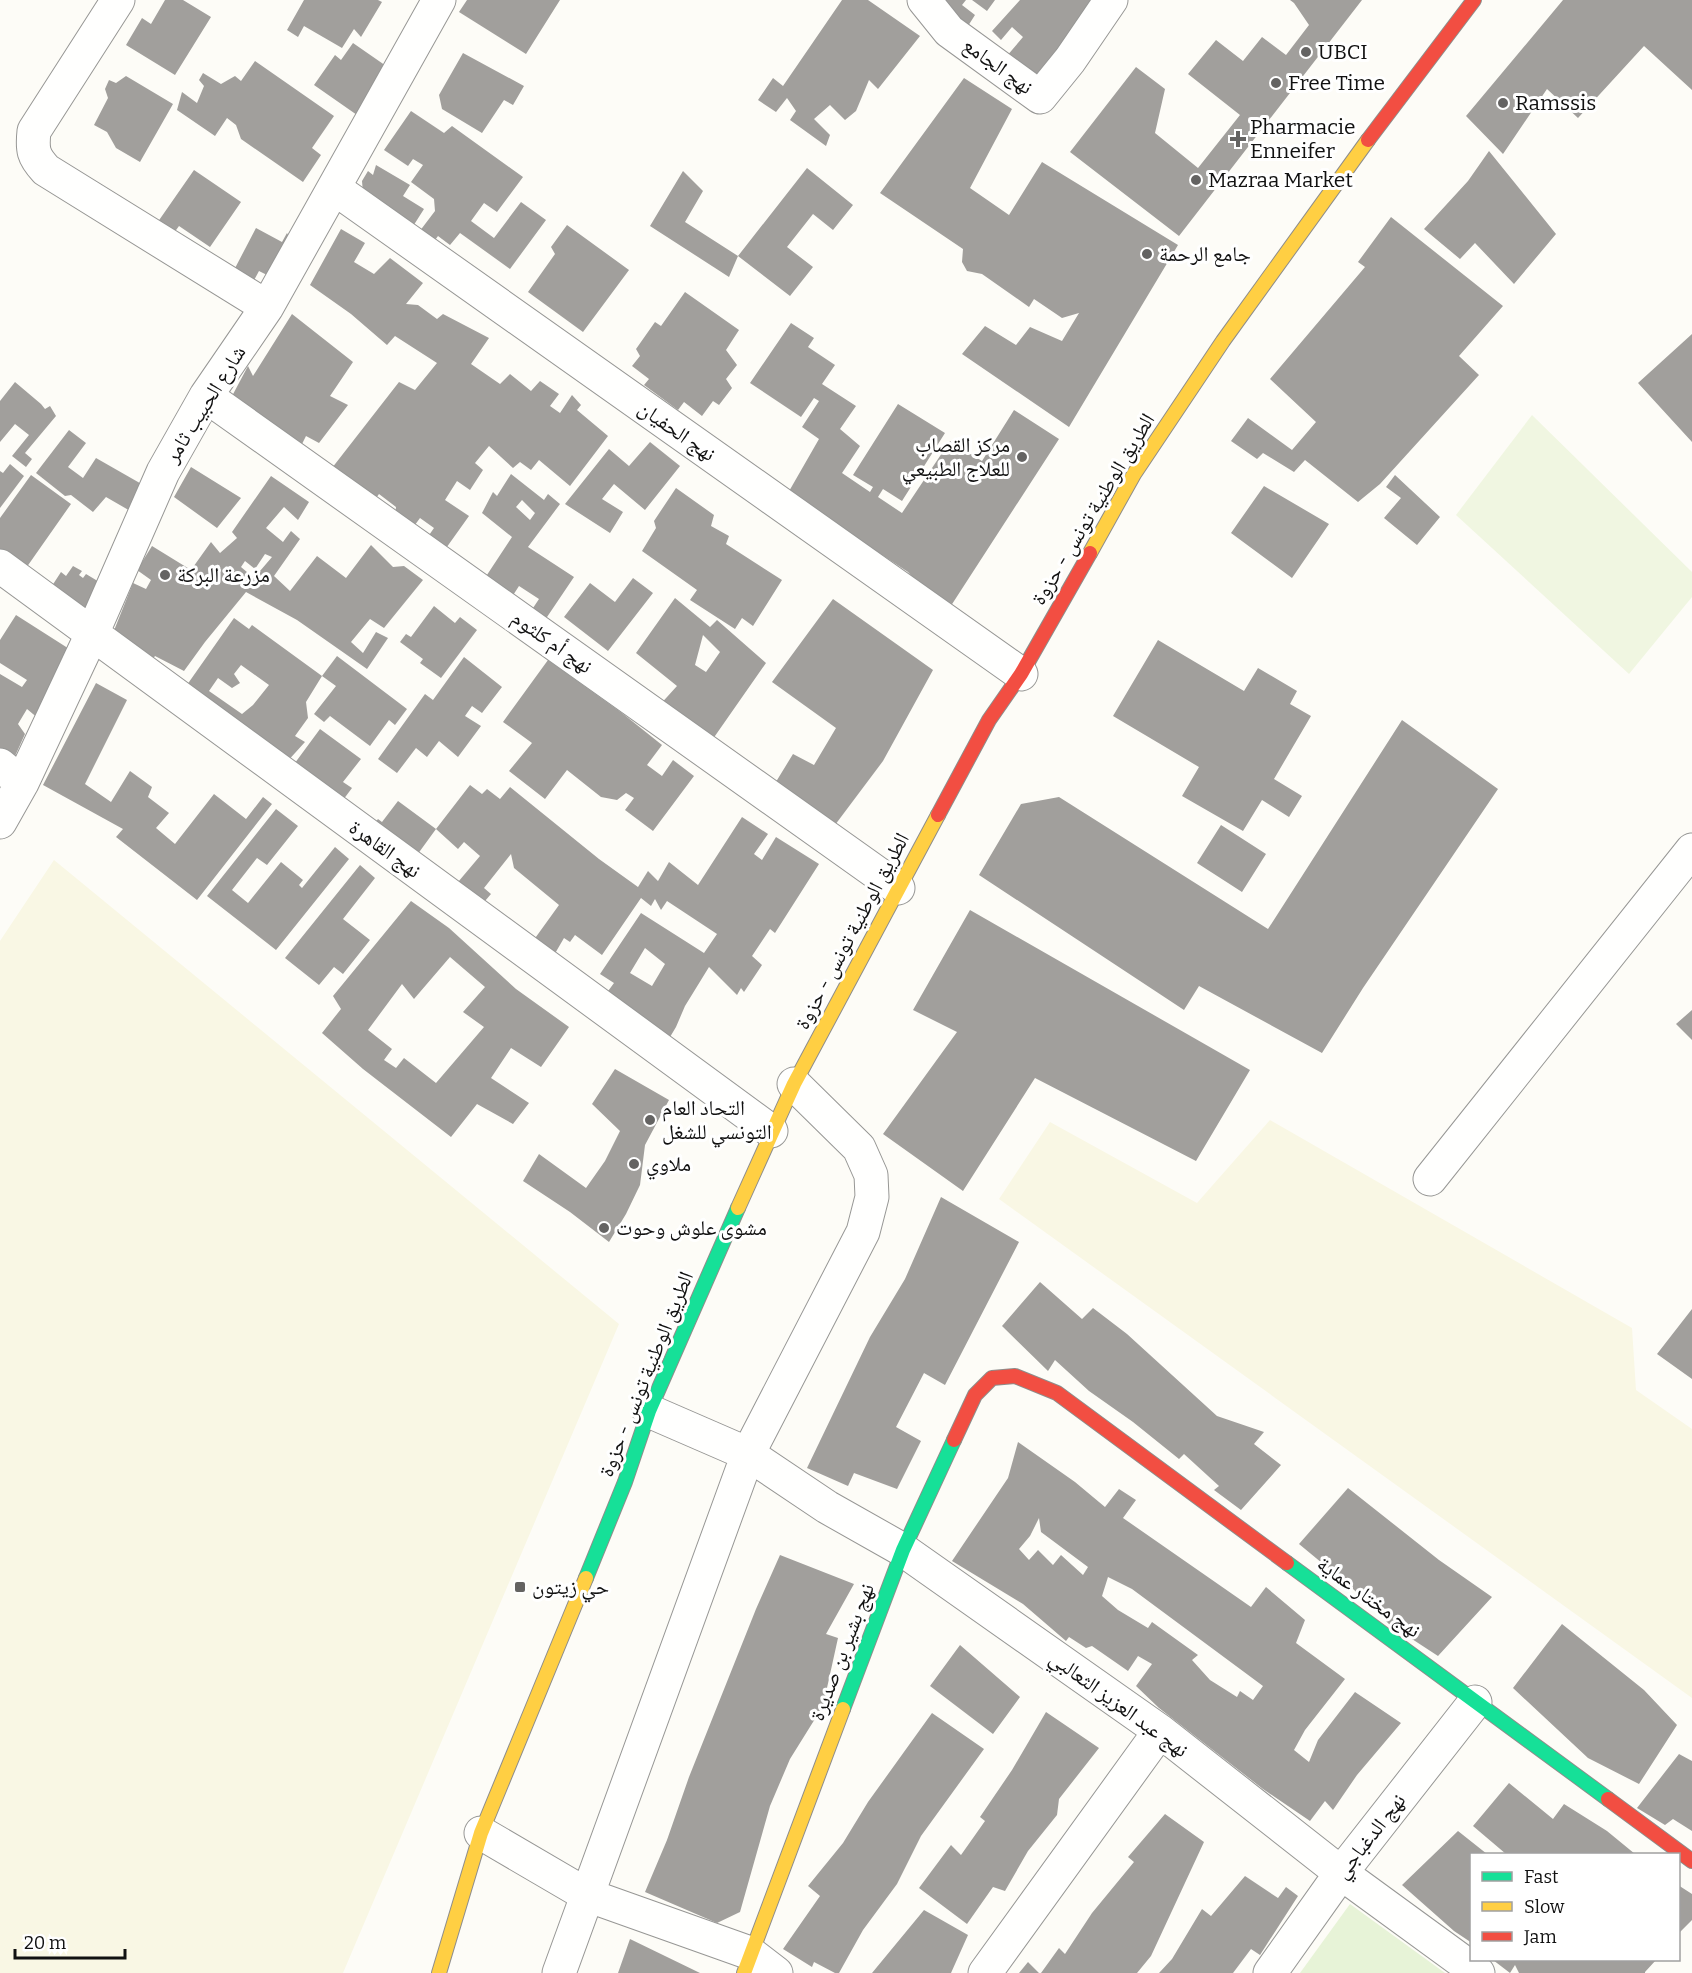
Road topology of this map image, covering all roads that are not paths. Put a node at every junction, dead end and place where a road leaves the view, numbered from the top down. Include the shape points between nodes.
1 (118, 0) edge
2 (439, 0) edge
3 (924, 0) edge
4 (1111, 0) edge
5 (1474, 0) edge
6 (334, 188) junction
7 (267, 307) junction
8 (206, 396) junction
9 (0, 566) edge
10 (92, 634) junction
11 (1021, 674) junction
12 (11, 774) edge
13 (0, 822) edge
14 (1692, 850) edge
15 (898, 888) junction
16 (794, 1084) junction
17 (771, 1131) junction
18 (1430, 1179) dead end
19 (1015, 1376) joint
20 (649, 1412) junction
21 (748, 1454) junction
22 (903, 1550) junction
23 (1475, 1701) junction
24 (1160, 1731) junction
25 (481, 1833) junction
26 (1692, 1860) edge
27 (1341, 1873) junction
28 (587, 1895) junction
29 (747, 1963) edge
30 (439, 1973) edge
31 (559, 1973) edge
32 (776, 1973) edge
33 (985, 1973) edge
34 (1270, 1973) edge
35 (1478, 1973) edge

1 - 7 street via 34,131 36,159 46,170
2 - 6 street, شارع الحبيب ثامر
3 - 4 street, نهج الجامع via 949,31 1040,97
5 - 11 main road, الطريق الوطنية تونس - حزوة via 1404,90 1223,341 1134,474
6 - 7 street, شارع الحبيب ثامر
6 - 11 street, نهج الحفيان
7 - 8 street, شارع الحبيب ثامر
8 - 10 street, شارع الحبيب ثامر via 163,472
8 - 15 street, نهج أم كلثوم
9 - 10 street, نهج القاهرة
10 - 12 street, شارع الحبيب ثامر
10 - 17 street, نهج القاهرة
11 - 15 main road, الطريق الوطنية تونس - حزوة via 989,720
12 - 13 street, شارع الحبيب ثامر
14 - 18 street
15 - 16 main road, الطريق الوطنية تونس - حزوة
16 - 17 main road, الطريق الوطنية تونس - حزوة
16 - 21 street via 859,1148 871,1175 872,1197 863,1232
17 - 20 main road, الطريق الوطنية تونس - حزوة
19 - 22 main road, نهج بشير بن صديرة via 992,1378 975,1395
19 - 23 main road, نهج مختار عماية via 1057,1393
20 - 21 street, نهج عبد العزيز الثعالبي
20 - 25 main road, الطريق الوطنية تونس - حزوة via 625,1482
21 - 22 street, نهج عبد العزيز الثعالبي via 827,1507
21 - 28 street
22 - 24 street, نهج عبد العزيز الثعالبي
22 - 29 main road, نهج بشير بن صديرة
23 - 26 main road, نهج مختار عماية
23 - 27 street, نهج الدغباجي
24 - 27 street, نهج عبد العزيز الثعالبي
24 - 33 street
25 - 28 street
25 - 30 main road, الطريق الوطنية تونس - حزوة
27 - 34 street, نهج الدغباجي
27 - 35 street, نهج عبد العزيز الثعالبي
28 - 29 street
28 - 31 street
29 - 32 street

